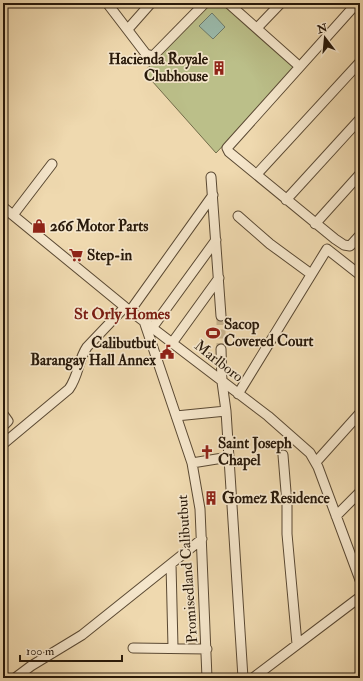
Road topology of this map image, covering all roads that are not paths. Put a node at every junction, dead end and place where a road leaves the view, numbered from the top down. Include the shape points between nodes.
1 (107, 3) edge
2 (151, 3) edge
3 (205, 3) edge
4 (228, 3) edge
5 (281, 3) edge
6 (357, 3) edge
7 (257, 28) junction
8 (128, 29) junction
9 (360, 62) edge
10 (299, 66) junction
11 (360, 119) edge
12 (52, 164) dead end
13 (257, 174) junction
14 (360, 174) edge
15 (211, 177) dead end
16 (213, 195) junction
17 (286, 200) junction
18 (3, 207) edge
19 (13, 215) junction
20 (238, 216) dead end
21 (314, 224) junction
22 (360, 235) edge
23 (216, 240) junction
24 (311, 274) junction
25 (360, 275) edge
26 (219, 278) junction
27 (128, 309) junction
28 (221, 316) tunnel mouth
29 (144, 322) junction
30 (152, 328) junction
31 (172, 343) junction
32 (221, 349) tunnel mouth
33 (222, 382) junction
34 (238, 394) junction
35 (226, 411) junction
36 (3, 414) edge
37 (360, 414) edge
38 (176, 416) junction
39 (356, 424) edge
40 (3, 426) edge
41 (3, 444) edge
42 (283, 455) dead end
43 (229, 457) junction
44 (316, 462) junction
45 (192, 463) junction
46 (360, 492) edge
47 (336, 516) junction
48 (202, 539) junction
49 (171, 564) junction
50 (360, 580) edge
51 (360, 597) edge
52 (297, 644) junction
53 (173, 647) junction
54 (133, 648) dead end
55 (207, 649) junction
56 (15, 678) edge
57 (207, 678) edge
58 (243, 678) edge
59 (253, 678) edge

1 - 8 street
2 - 8 street
3 - 8 street via 153,56 146,54
4 - 7 street
5 - 7 street
6 - 10 street
7 - 10 street
9 - 13 street
10 - 13 street via 227,148
11 - 17 street
12 - 19 street
13 - 17 street
14 - 21 street
15 - 16 street
16 - 23 street
16 - 27 street
17 - 21 street
18 - 19 street, Marlboro
19 - 27 street, Marlboro
20 - 24 street via 270,244
21 - 22 street via 346,246 350,246
23 - 26 street
23 - 30 street
24 - 25 street via 327,249
24 - 34 street
26 - 28 street
26 - 31 street
27 - 29 street, Marlboro
27 - 41 street via 87,347 69,389
29 - 30 street, Marlboro
29 - 38 street, Promisedland Calibutbut
30 - 31 street, Marlboro
31 - 33 street, Marlboro
32 - 33 street
33 - 34 street, Marlboro
33 - 35 street
34 - 44 street, Marlboro via 268,416 310,453
35 - 38 street
35 - 43 street
36 - 40 street via 8,421
37 - 39 street
38 - 45 street, Promisedland Calibutbut
39 - 44 street
42 - 52 street
43 - 45 street
43 - 58 street
44 - 47 street, Marlboro
45 - 48 street, Promisedland Calibutbut
46 - 47 street
47 - 50 street, Marlboro
48 - 49 street
48 - 55 street, Promisedland Calibutbut
49 - 53 street
49 - 56 street via 82,635
51 - 52 street
52 - 59 street
53 - 54 street
53 - 55 street
55 - 57 street, Promisedland Calibutbut

